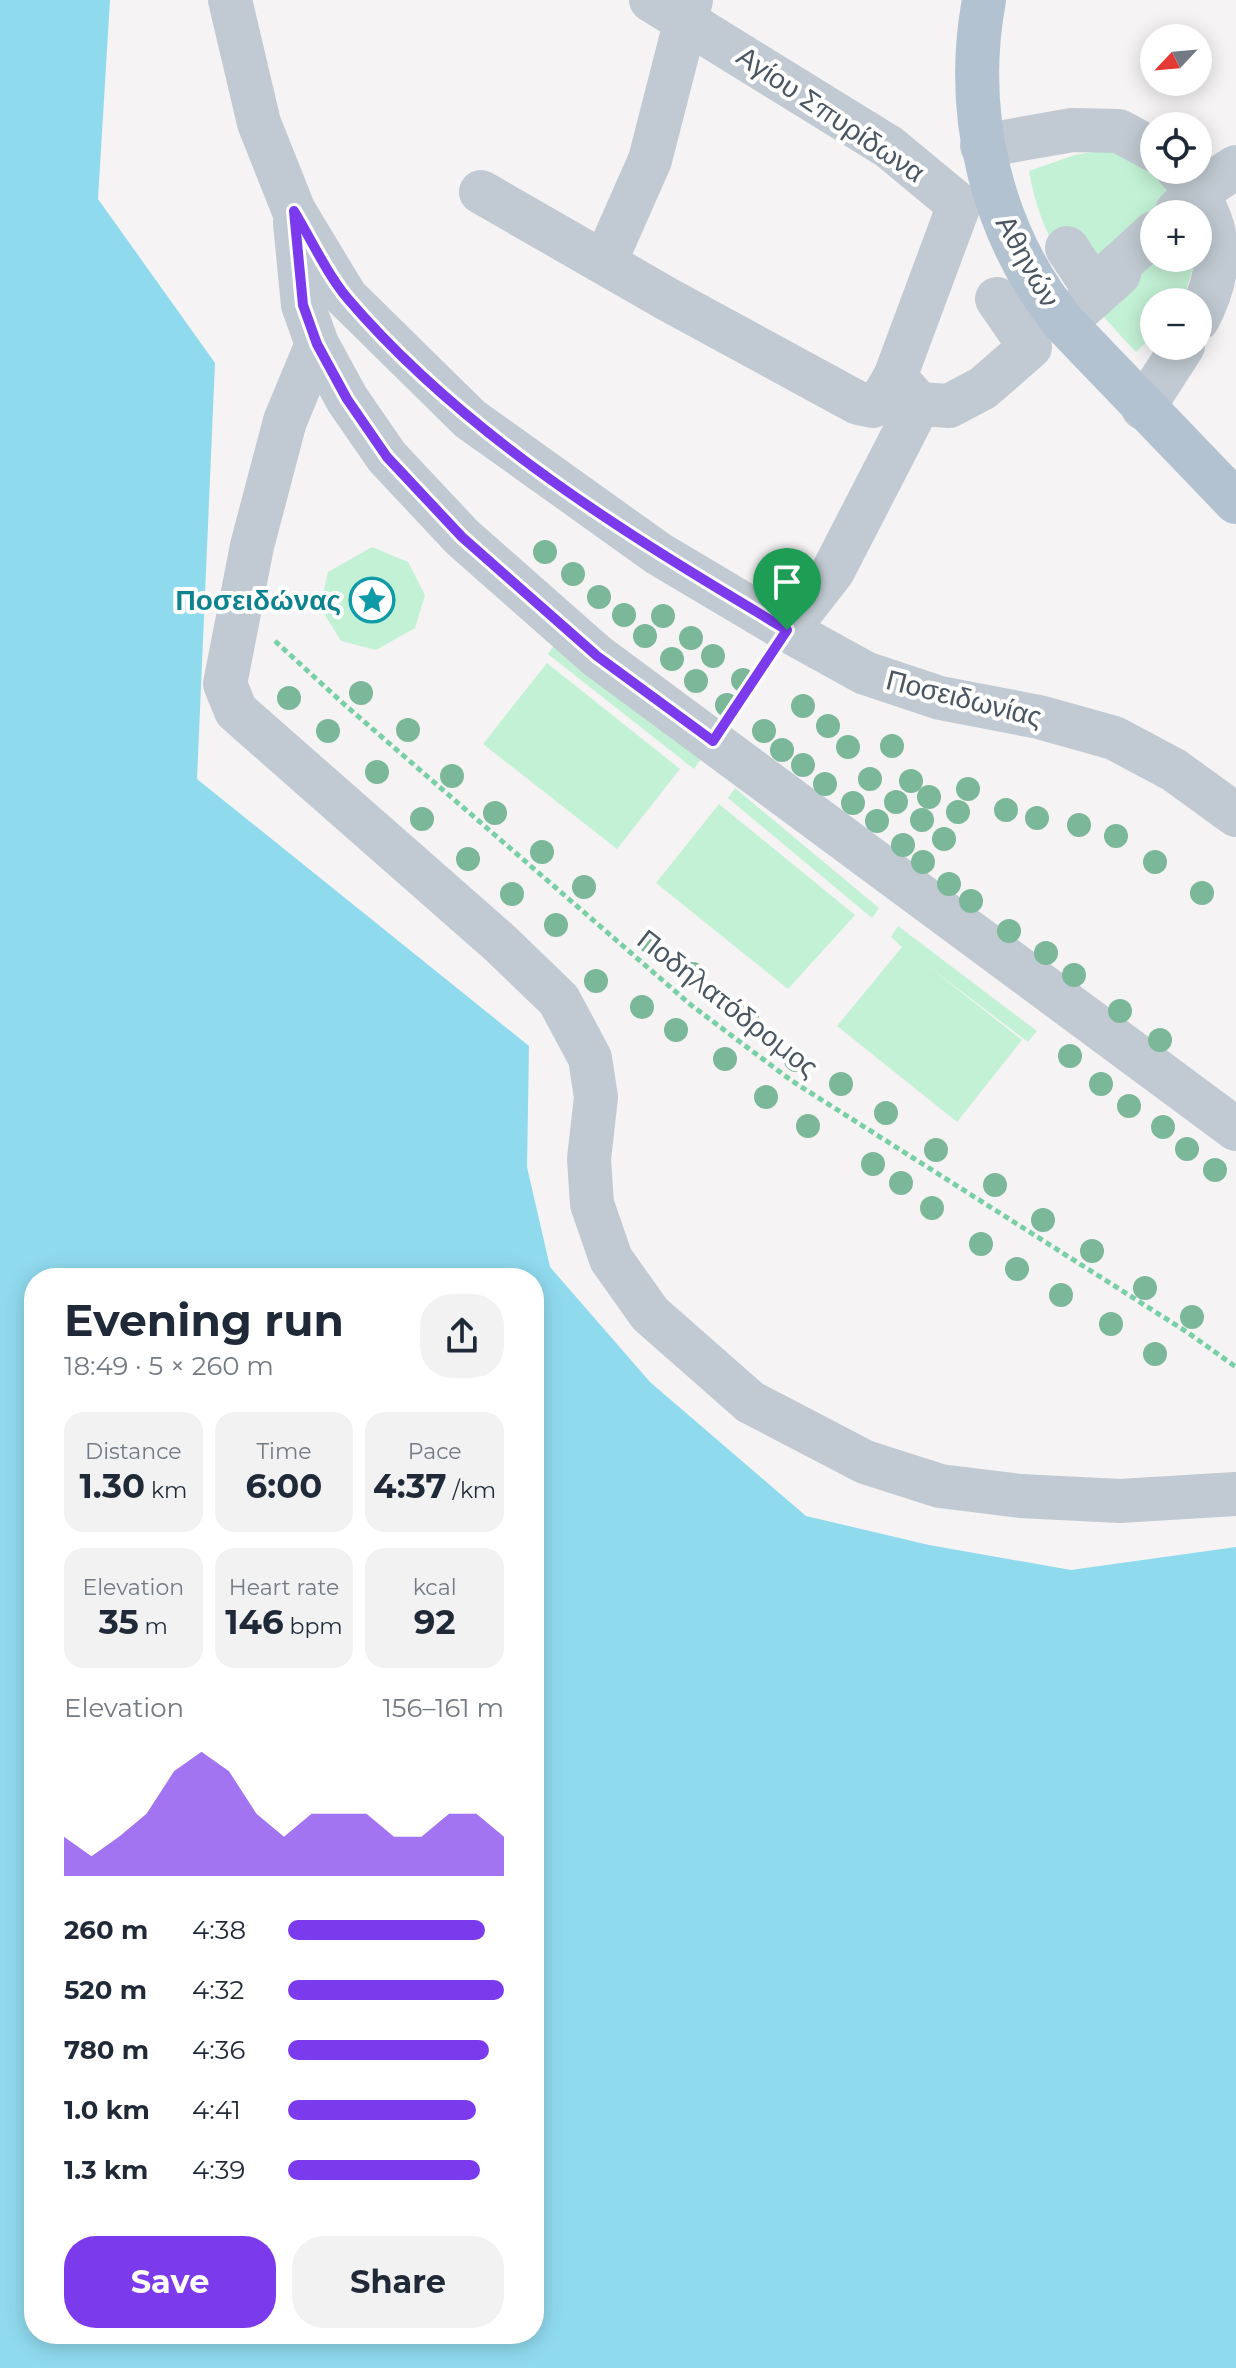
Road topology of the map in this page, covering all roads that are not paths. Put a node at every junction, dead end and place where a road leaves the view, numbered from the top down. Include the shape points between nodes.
1 (230, 0) edge
2 (984, 0) edge
3 (678, 5) edge
4 (1140, 142) edge
5 (982, 146) junction
6 (1236, 167) edge
7 (481, 192) dead end
8 (1183, 192) edge
9 (976, 199) junction
10 (294, 211) junction
11 (1140, 246) edge
12 (1067, 248) dead end
13 (605, 262) junction
14 (1120, 264) junction
15 (1211, 288) edge
16 (997, 299) dead end
17 (1064, 323) junction
18 (317, 344) junction
19 (1174, 360) edge
20 (907, 390) junction
21 (1143, 408) junction
22 (1236, 502) edge
23 (787, 630) junction
24 (1236, 815) edge
25 (1236, 1129) edge
26 (1236, 1494) edge

1 - 10 street, Ποσειδωνίας via 259,123
2 - 5 main road, Αθηνών via 977,84
3 - 9 street, Αγίου Σπυρίδωνα
3 - 13 street via 650,160
4 - 5 street via 1119,131 1072,130
5 - 9 main road, Αθηνών
6 - 8 street
7 - 13 street
8 - 15 street via 1211,218 1218,248
9 - 17 main road, Αθηνών
9 - 20 street via 938,256
10 - 18 street via 303,305
10 - 23 street, Ποσειδωνίας via 346,297 470,419 659,554
11 - 14 street
12 - 14 street via 1093,287
13 - 20 street via 858,403 873,406
14 - 17 street via 1119,274
16 - 20 street via 1030,347 983,388 949,406
17 - 21 main road, Αθηνών
18 - 25 street via 387,457 462,537 597,656
18 - 26 street via 285,421 252,546 225,684 236,711 559,1000 590,1058 596,1097 589,1159 592,1204 611,1259 650,1314 750,1402 865,1462 940,1486 1120,1501
19 - 21 street
20 - 23 street via 833,571
21 - 22 main road, Αθηνών
23 - 24 street, Ποσειδωνίας via 865,673 940,698 1114,738 1174,770

